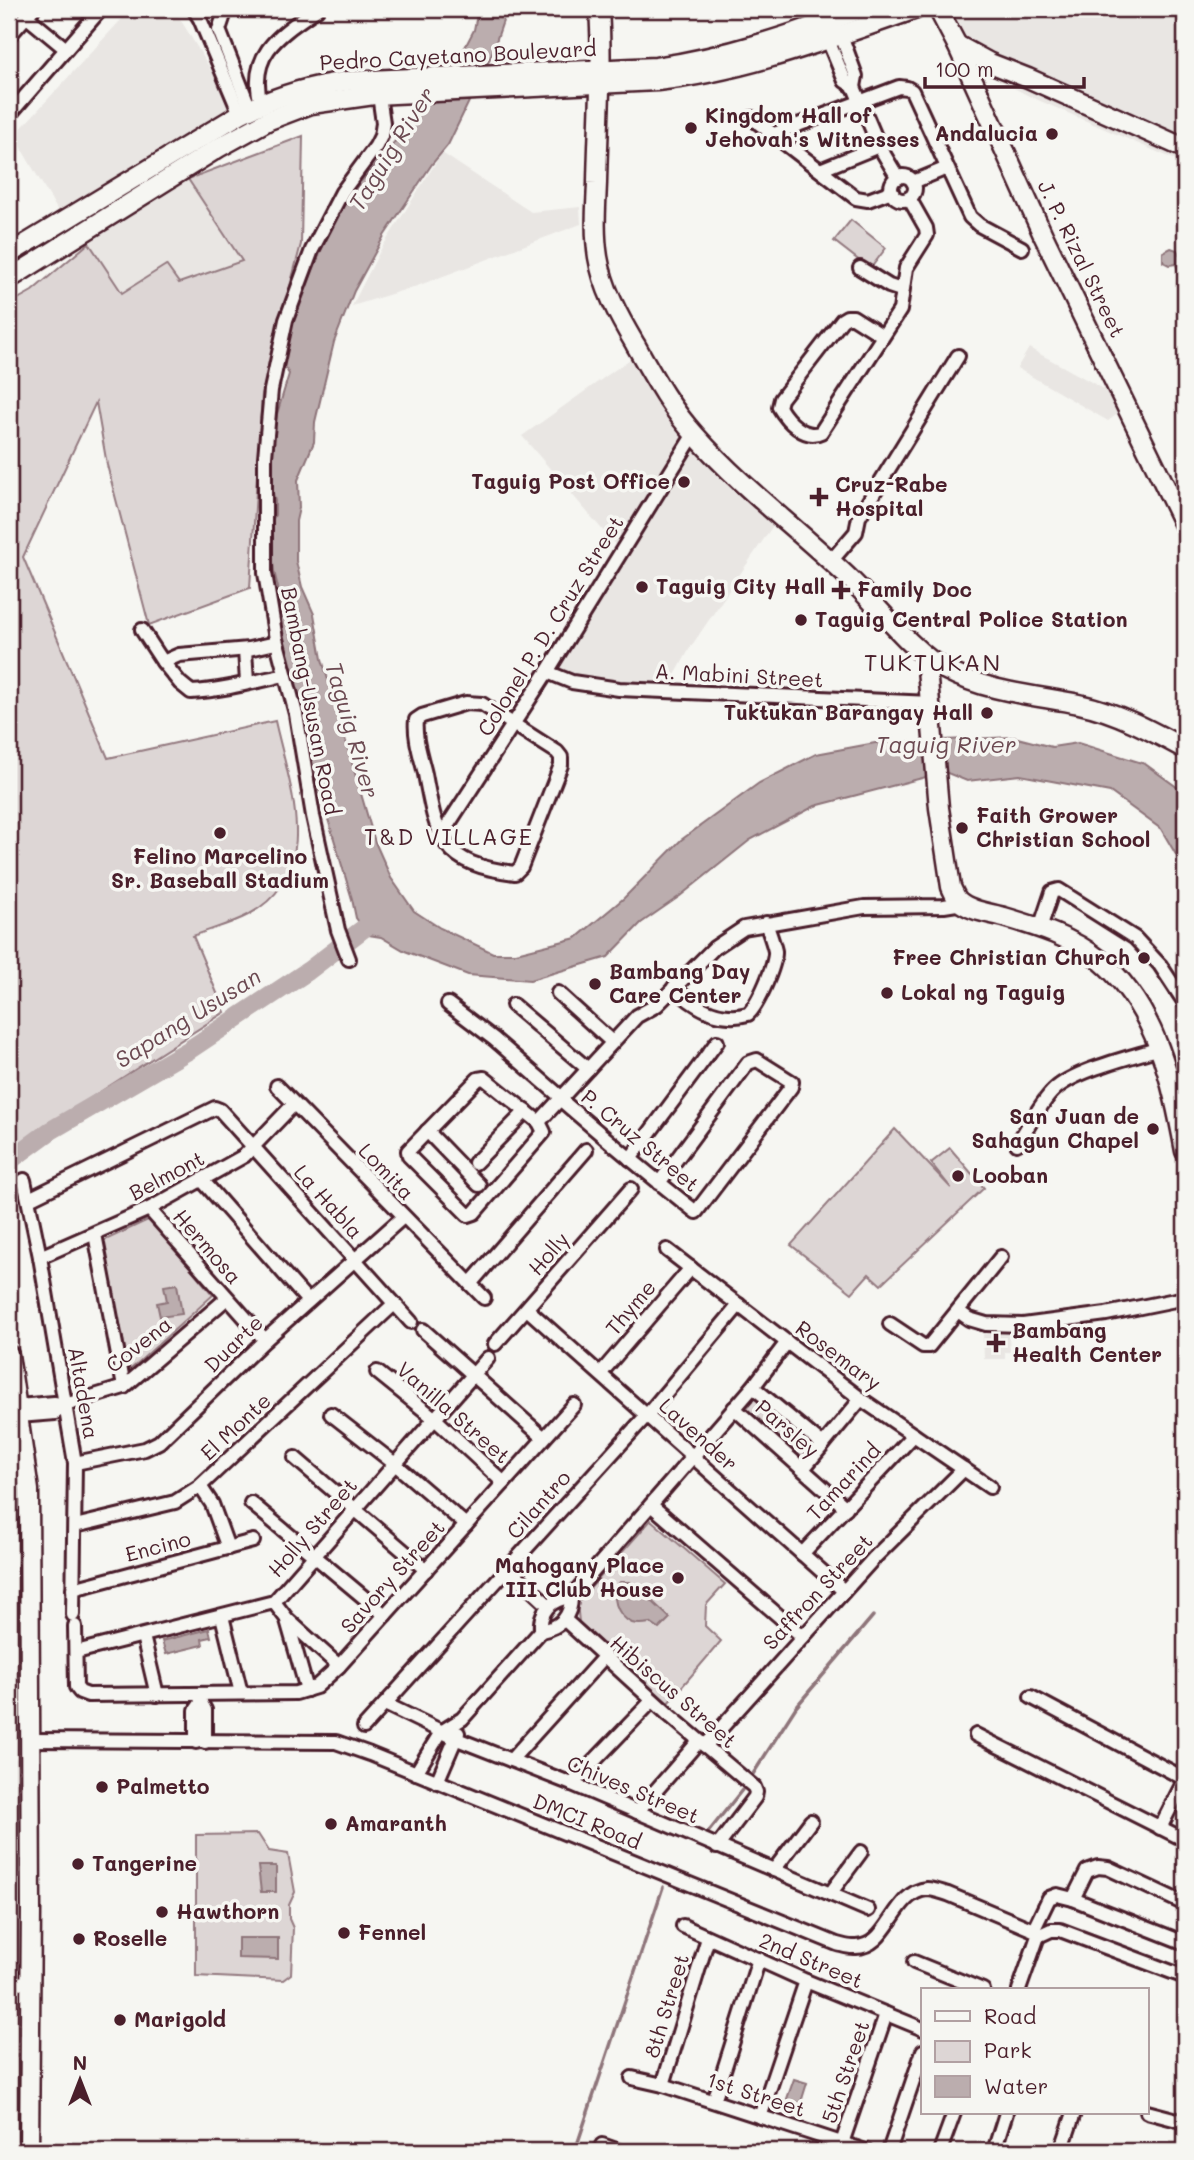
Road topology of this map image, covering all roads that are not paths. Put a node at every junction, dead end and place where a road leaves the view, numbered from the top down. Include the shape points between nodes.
1 (102, 9) edge
2 (225, 9) edge
3 (317, 9) edge
4 (599, 9) edge
5 (861, 9) edge
6 (914, 9) edge
7 (938, 9) edge
8 (30, 13) edge
9 (838, 13) edge
10 (197, 14) edge
11 (9, 36) edge
12 (835, 37) junction
13 (957, 45) junction
14 (66, 49) junction
15 (230, 75) junction
16 (599, 77) junction
17 (499, 83) junction
18 (379, 95) junction
19 (860, 101) junction
20 (250, 109) junction
21 (9, 115) edge
22 (752, 118) dead end
23 (774, 134) junction
24 (214, 140) junction
25 (880, 146) junction
26 (1182, 147) dead end
27 (947, 168) junction
28 (820, 170) junction
29 (898, 178) junction
30 (913, 183) junction
31 (892, 191) junction
32 (909, 198) junction
33 (1022, 248) dead end
34 (9, 254) edge
35 (860, 268) dead end
36 (9, 279) edge
37 (901, 289) junction
38 (883, 336) junction
39 (958, 356) dead end
40 (694, 434) junction
41 (1185, 527) edge
42 (831, 561) junction
43 (142, 630) dead end
44 (276, 643) junction
45 (244, 650) junction
46 (926, 657) junction
47 (163, 662) junction
48 (547, 672) junction
49 (285, 675) junction
50 (247, 682) junction
51 (931, 703) junction
52 (513, 723) junction
53 (1185, 750) edge
54 (440, 837) junction
55 (963, 903) junction
56 (766, 923) junction
57 (1040, 928) junction
58 (347, 955) dead end
59 (674, 987) junction
60 (558, 993) dead end
61 (1185, 1003) edge
62 (448, 1004) dead end
63 (513, 1005) dead end
64 (612, 1042) junction
65 (717, 1042) dead end
66 (1160, 1048) junction
67 (588, 1069) junction
68 (276, 1086) dead end
69 (561, 1099) junction
70 (294, 1104) junction
71 (526, 1111) junction
72 (539, 1122) junction
73 (1183, 1128) edge
74 (427, 1130) junction
75 (1017, 1144) dead end
76 (252, 1147) junction
77 (586, 1150) dead end
78 (1185, 1151) edge
79 (630, 1159) junction
80 (475, 1163) dead end
81 (24, 1180) dead end
82 (202, 1181) junction
83 (659, 1183) junction
84 (480, 1185) dead end
85 (631, 1189) dead end
86 (29, 1199) junction
87 (149, 1209) junction
88 (402, 1217) junction
89 (95, 1234) junction
90 (667, 1250) dead end
91 (40, 1257) junction
92 (1001, 1257) dead end
93 (354, 1260) junction
94 (691, 1268) junction
95 (470, 1284) junction
96 (226, 1298) junction
97 (484, 1298) dead end
98 (1185, 1298) edge
99 (308, 1301) junction
100 (394, 1304) junction
101 (739, 1305) junction
102 (527, 1309) junction
103 (958, 1311) junction
104 (411, 1322) dead end
105 (890, 1324) dead end
106 (423, 1330) dead end
107 (265, 1340) junction
108 (787, 1342) junction
109 (495, 1344) dead end
110 (9, 1355) edge
111 (488, 1358) dead end
112 (377, 1372) dead end
113 (601, 1373) junction
114 (474, 1374) junction
115 (124, 1387) junction
116 (753, 1387) junction
117 (861, 1399) junction
118 (65, 1405) junction
119 (574, 1405) dead end
120 (734, 1408) junction
121 (19, 1411) junction
122 (331, 1414) dead end
123 (647, 1415) junction
124 (434, 1418) junction
125 (914, 1435) junction
126 (544, 1438) junction
127 (823, 1446) junction
128 (693, 1456) junction
129 (295, 1458) dead end
130 (75, 1463) junction
131 (395, 1464) junction
132 (803, 1469) junction
133 (964, 1469) junction
134 (504, 1483) junction
135 (200, 1486) junction
136 (990, 1487) dead end
137 (251, 1503) dead end
138 (651, 1505) junction
139 (846, 1508) junction
140 (356, 1509) junction
141 (466, 1525) junction
142 (75, 1527) junction
143 (253, 1541) dead end
144 (229, 1548) junction
145 (802, 1554) junction
146 (314, 1556) junction
147 (508, 1568) junction
148 (425, 1570) junction
149 (73, 1588) junction
150 (844, 1591) junction
151 (570, 1597) junction
152 (274, 1602) junction
153 (548, 1605) junction
154 (385, 1615) junction
155 (222, 1616) junction
156 (287, 1619) junction
157 (565, 1620) junction
158 (541, 1631) junction
159 (143, 1636) junction
160 (803, 1637) junction
161 (76, 1652) junction
162 (604, 1657) junction
163 (339, 1666) junction
164 (307, 1690) junction
165 (242, 1693) junction
166 (157, 1695) junction
167 (1031, 1697) dead end
168 (200, 1699) junction
169 (653, 1701) junction
170 (385, 1704) junction
171 (462, 1719) junction
172 (364, 1727) dead end
173 (441, 1732) junction
174 (976, 1735) dead end
175 (457, 1739) junction
176 (31, 1740) junction
177 (201, 1742) junction
178 (702, 1743) junction
179 (511, 1760) junction
180 (416, 1773) junction
181 (1185, 1779) edge
182 (438, 1782) junction
183 (572, 1784) junction
184 (637, 1812) junction
185 (811, 1821) dead end
186 (1160, 1828) junction
187 (1185, 1840) edge
188 (717, 1847) junction
189 (861, 1852) dead end
190 (774, 1870) junction
191 (830, 1894) junction
192 (1073, 1899) junction
193 (1185, 1905) edge
194 (868, 1910) dead end
195 (683, 1926) dead end
196 (1036, 1932) junction
197 (708, 1938) junction
198 (1185, 1943) edge
199 (759, 1959) junction
200 (914, 1962) dead end
201 (9, 1974) edge
202 (1185, 1977) edge
203 (31, 1979) junction
204 (806, 1981) junction
205 (9, 1982) edge
206 (979, 1988) edge
207 (1020, 1988) edge
208 (886, 2014) junction
209 (921, 2028) edge
210 (921, 2057) edge
211 (632, 2078) dead end
212 (663, 2085) junction
213 (714, 2101) junction
214 (1148, 2112) edge
215 (954, 2114) edge
216 (1006, 2114) edge
217 (1074, 2114) edge
218 (760, 2117) junction
219 (1185, 2122) edge
220 (842, 2143) junction
221 (602, 2146) dead end
222 (29, 2151) edge
223 (619, 2151) edge
224 (866, 2151) edge
225 (889, 2151) edge
226 (940, 2151) edge
227 (993, 2151) edge
228 (1060, 2151) edge

1 - 14 street
2 - 10 street
2 - 15 street via 219,30
3 - 20 street via 287,29 266,51
4 - 16 main road
5 - 9 main road, Pedro Cayetano Boulevard
6 - 12 main road, Pedro Cayetano Boulevard
7 - 13 main road, J. P. Rizal Street
8 - 11 street
8 - 14 street
9 - 16 main road, Pedro Cayetano Boulevard via 737,50
10 - 15 street
12 - 16 main road, Pedro Cayetano Boulevard via 745,66 686,78
12 - 19 street via 845,80
13 - 26 main road
13 - 41 main road, J. P. Rizal Street via 1043,235
14 - 21 street
15 - 20 street
16 - 17 main road, Pedro Cayetano Boulevard
16 - 40 main road via 595,215 601,270 622,321 661,391
17 - 18 main road, Pedro Cayetano Boulevard
17 - 20 main road, Pedro Cayetano Boulevard via 347,81 317,85
18 - 24 main road, Pedro Cayetano Boulevard via 321,102
18 - 44 street, Bambang-Ususan Road via 381,136 342,192 312,250 286,320 271,390 265,457 265,573
19 - 23 street
19 - 25 street
19 - 27 street via 899,88 912,91
20 - 24 main road, Pedro Cayetano Boulevard
22 - 23 street
23 - 28 street
24 - 34 main road, Pedro Cayetano Boulevard
24 - 36 main road, Pedro Cayetano Boulevard
25 - 28 street
25 - 29 street
27 - 30 street
27 - 33 street via 970,217
28 - 31 street via 860,201
29 - 30 street
29 - 31 street
30 - 32 street via 914,193
31 - 32 street via 899,199
32 - 37 street via 927,234 906,268
35 - 37 street
37 - 38 street via 900,310
38 - 38 street via 853,317 842,320 780,399 783,414 806,435 821,432
39 - 42 street via 859,517 856,532
40 - 42 main road
40 - 48 street, Colonel P. D. Cruz Street
42 - 46 main road
43 - 47 street
44 - 45 street
44 - 49 street, Bambang-Ususan Road
45 - 47 street via 179,655
45 - 50 street
46 - 51 main road
46 - 53 main road via 987,687 1104,710
47 - 50 street via 191,692
48 - 51 street, A. Mabini Street via 572,682 619,689
48 - 52 street, Colonel P. D. Cruz Street
49 - 50 street
49 - 58 street, Bambang-Ususan Road
51 - 55 main road via 951,887
52 - 54 street, Colonel P. D. Cruz Street
52 - 54 street via 474,703 416,720
52 - 54 street via 561,757 521,867 515,873 478,866 457,856
55 - 56 street via 864,907
55 - 57 main road
56 - 59 street via 744,929 714,948
56 - 59 street via 775,962 748,1014 705,1010
57 - 61 street via 1052,892 1059,890 1135,938
57 - 66 main road via 1090,953 1125,985
59 - 64 street
60 - 64 street
62 - 69 street, P. Cruz Street
63 - 67 street
64 - 67 street
65 - 79 street
66 - 73 main road
66 - 75 street via 1088,1071 1054,1090
67 - 69 street
68 - 70 street, Lomita
69 - 72 street
69 - 79 street, P. Cruz Street
70 - 76 street, Belmont
70 - 88 street, Lomita
71 - 72 street
71 - 74 street via 481,1078
71 - 80 street
72 - 74 street via 543,1135 471,1215 409,1156 409,1148
73 - 78 main road
74 - 84 street
76 - 82 street, Belmont
76 - 86 street, La Habla via 215,1108
76 - 93 street, La Habla
77 - 95 street
79 - 83 street, P. Cruz Street
81 - 86 street, Altadena
82 - 87 street, Belmont
82 - 99 street
83 - 83 street, P. Cruz Street via 748,1063 757,1060 792,1082 696,1212
85 - 102 street, Holly
86 - 91 street, Altadena
87 - 89 street, Belmont
87 - 96 street, Hermosa
88 - 93 street, Duarte
88 - 95 street, Lomita
89 - 91 street, Belmont
89 - 115 street
90 - 94 street, Rosemary
91 - 118 street, Altadena
92 - 103 street
93 - 99 street, Duarte
93 - 100 street, La Habla
94 - 101 street, Rosemary
94 - 113 street, Thyme
95 - 97 street, Lomita
96 - 107 street, Hermosa
96 - 115 street, Covena
98 - 103 street via 1023,1325 986,1324
99 - 107 street, Duarte
100 - 104 street, La Habla
100 - 135 street, El Monte
101 - 108 street, Rosemary
101 - 123 street, Cilantro
102 - 109 street, Holly
102 - 113 street, Lavender
103 - 105 street via 926,1347
106 - 114 street
107 - 130 street, Duarte via 159,1442
108 - 116 street
108 - 117 street, Rosemary
110 - 121 main road
111 - 114 street, Holly Street
112 - 124 street, Vanilla Street
113 - 123 street, Lavender
114 - 124 street, Holly Street
114 - 126 street
115 - 118 street, Covena
116 - 120 street
116 - 127 street
117 - 125 street, Rosemary
117 - 127 street
118 - 121 street, Covena
118 - 130 street, Altadena
119 - 126 street, Savory Street
120 - 128 street
120 - 132 street, Parsley
121 - 176 main road via 29,1490
122 - 131 street
123 - 128 street, Lavender
123 - 147 street, Cilantro
124 - 131 street, Holly Street
124 - 134 street, Vanilla Street
125 - 133 street, Rosemary
125 - 139 street, Tamarind
126 - 134 street, Savory Street
127 - 132 street
128 - 138 street
128 - 145 street, Lavender
129 - 140 street
130 - 142 street, Altadena
131 - 140 street, Holly Street
131 - 141 street
132 - 139 street, Parsley
133 - 136 street, Rosemary
133 - 150 street, Saffron Street
134 - 141 street, Savory Street
135 - 142 street, El Monte via 175,1502
135 - 144 street
137 - 146 street
138 - 151 street
138 - 160 street
139 - 145 street, Tamarind
140 - 146 street, Holly Street
140 - 148 street
141 - 148 street, Savory Street
142 - 149 street, Altadena
143 - 144 street, Encino
144 - 149 street, Encino
145 - 150 street, Lavender
146 - 152 street, Holly Street
146 - 154 street
147 - 153 street
147 - 170 street, Cilantro
148 - 154 street, Savory Street
149 - 161 street, Altadena
150 - 160 street, Saffron Street
151 - 153 street
151 - 157 street
152 - 155 street, Holly Street
152 - 156 street
153 - 158 street
154 - 163 street, Savory Street
155 - 159 street, Holly Street
155 - 165 street
156 - 163 street
156 - 164 street
157 - 158 street
157 - 162 street, Hibiscus Street
158 - 171 street
159 - 161 street, Holly Street
159 - 166 street
160 - 178 street, Saffron Street
161 - 166 street, Altadena via 80,1692
162 - 169 street, Hibiscus Street
162 - 179 street
163 - 164 street, Savory Street
164 - 165 street
165 - 168 street
166 - 168 street
167 - 181 street
168 - 177 street via 196,1710
169 - 178 street, Hibiscus Street
169 - 183 street
170 - 172 street, Cilantro
170 - 173 street, Chives Street
171 - 173 street
171 - 175 street
173 - 175 street, Chives Street
173 - 180 street
174 - 186 street
175 - 179 street, Chives Street
175 - 182 street
176 - 177 street, DMCI Road
176 - 203 main road
177 - 180 street, DMCI Road via 336,1742
178 - 184 street, Saffron Street
178 - 188 street, Hibiscus Street via 756,1792
179 - 183 street, Chives Street
180 - 182 street, DMCI Road
181 - 186 street
182 - 196 street, DMCI Road via 836,1944 855,1948 867,1944 902,1903 927,1889
183 - 184 street, Chives Street
184 - 188 street, Chives Street
185 - 190 street
186 - 187 street
188 - 190 street, Chives Street
189 - 191 street
190 - 191 street, Chives Street
191 - 194 street, Chives Street
192 - 193 street via 1087,1871 1101,1867
192 - 196 street via 1051,1897
192 - 198 street
195 - 197 street, 2nd Street
196 - 202 street via 1060,1930
196 - 207 street
197 - 199 street, 2nd Street
197 - 212 street, 8th Street
199 - 204 street, 2nd Street
199 - 213 street
200 - 206 street
201 - 203 street
203 - 205 street
203 - 222 main road
204 - 208 street, 2nd Street
204 - 218 street
208 - 209 street, 2nd Street
208 - 220 street, 5th Street
210 - 225 street
211 - 212 street, 1st Street
212 - 213 street, 1st Street
213 - 218 street, 1st Street
214 - 219 street
215 - 226 street
216 - 227 street
217 - 228 street
218 - 220 street, 1st Street
220 - 224 street, 1st Street
221 - 223 street

